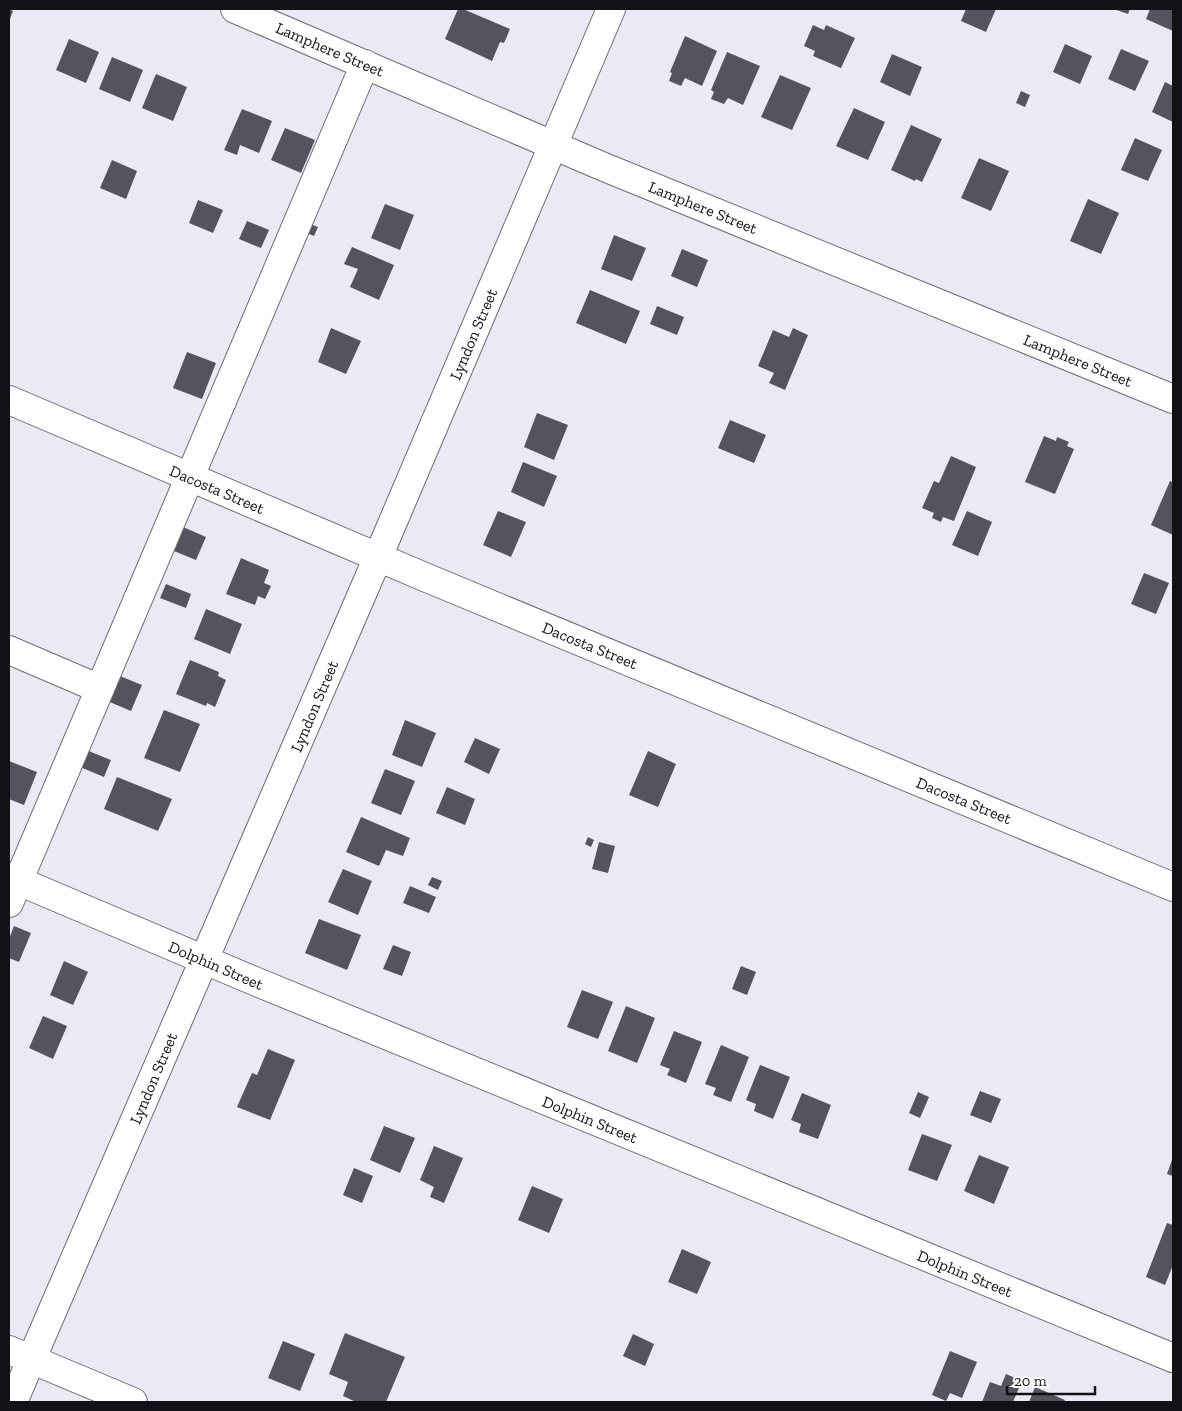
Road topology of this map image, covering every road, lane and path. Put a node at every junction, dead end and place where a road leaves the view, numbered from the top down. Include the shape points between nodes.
1 (235, 9) edge
2 (611, 9) edge
3 (365, 64) junction
4 (554, 145) junction
5 (1173, 399) edge
6 (9, 400) edge
7 (189, 478) junction
8 (378, 557) junction
9 (9, 650) edge
10 (100, 689) junction
11 (12, 887) edge
12 (1173, 887) edge
13 (205, 959) junction
14 (20, 1355) edge
15 (1173, 1358) edge
16 (13, 1402) edge
17 (134, 1402) edge

1 - 3 street, Lamphere Street
2 - 4 street, Lyndon Street
3 - 4 street, Lamphere Street
3 - 7 street
4 - 5 street, Lamphere Street
4 - 8 street, Lyndon Street
6 - 7 street, Dacosta Street
7 - 8 street, Dacosta Street
7 - 10 street
8 - 12 street, Dacosta Street
8 - 13 street, Lyndon Street
9 - 10 street
10 - 11 street
11 - 13 street, Dolphin Street
13 - 14 street, Lyndon Street
13 - 15 street, Dolphin Street
14 - 16 street, Lyndon Street
14 - 17 street

